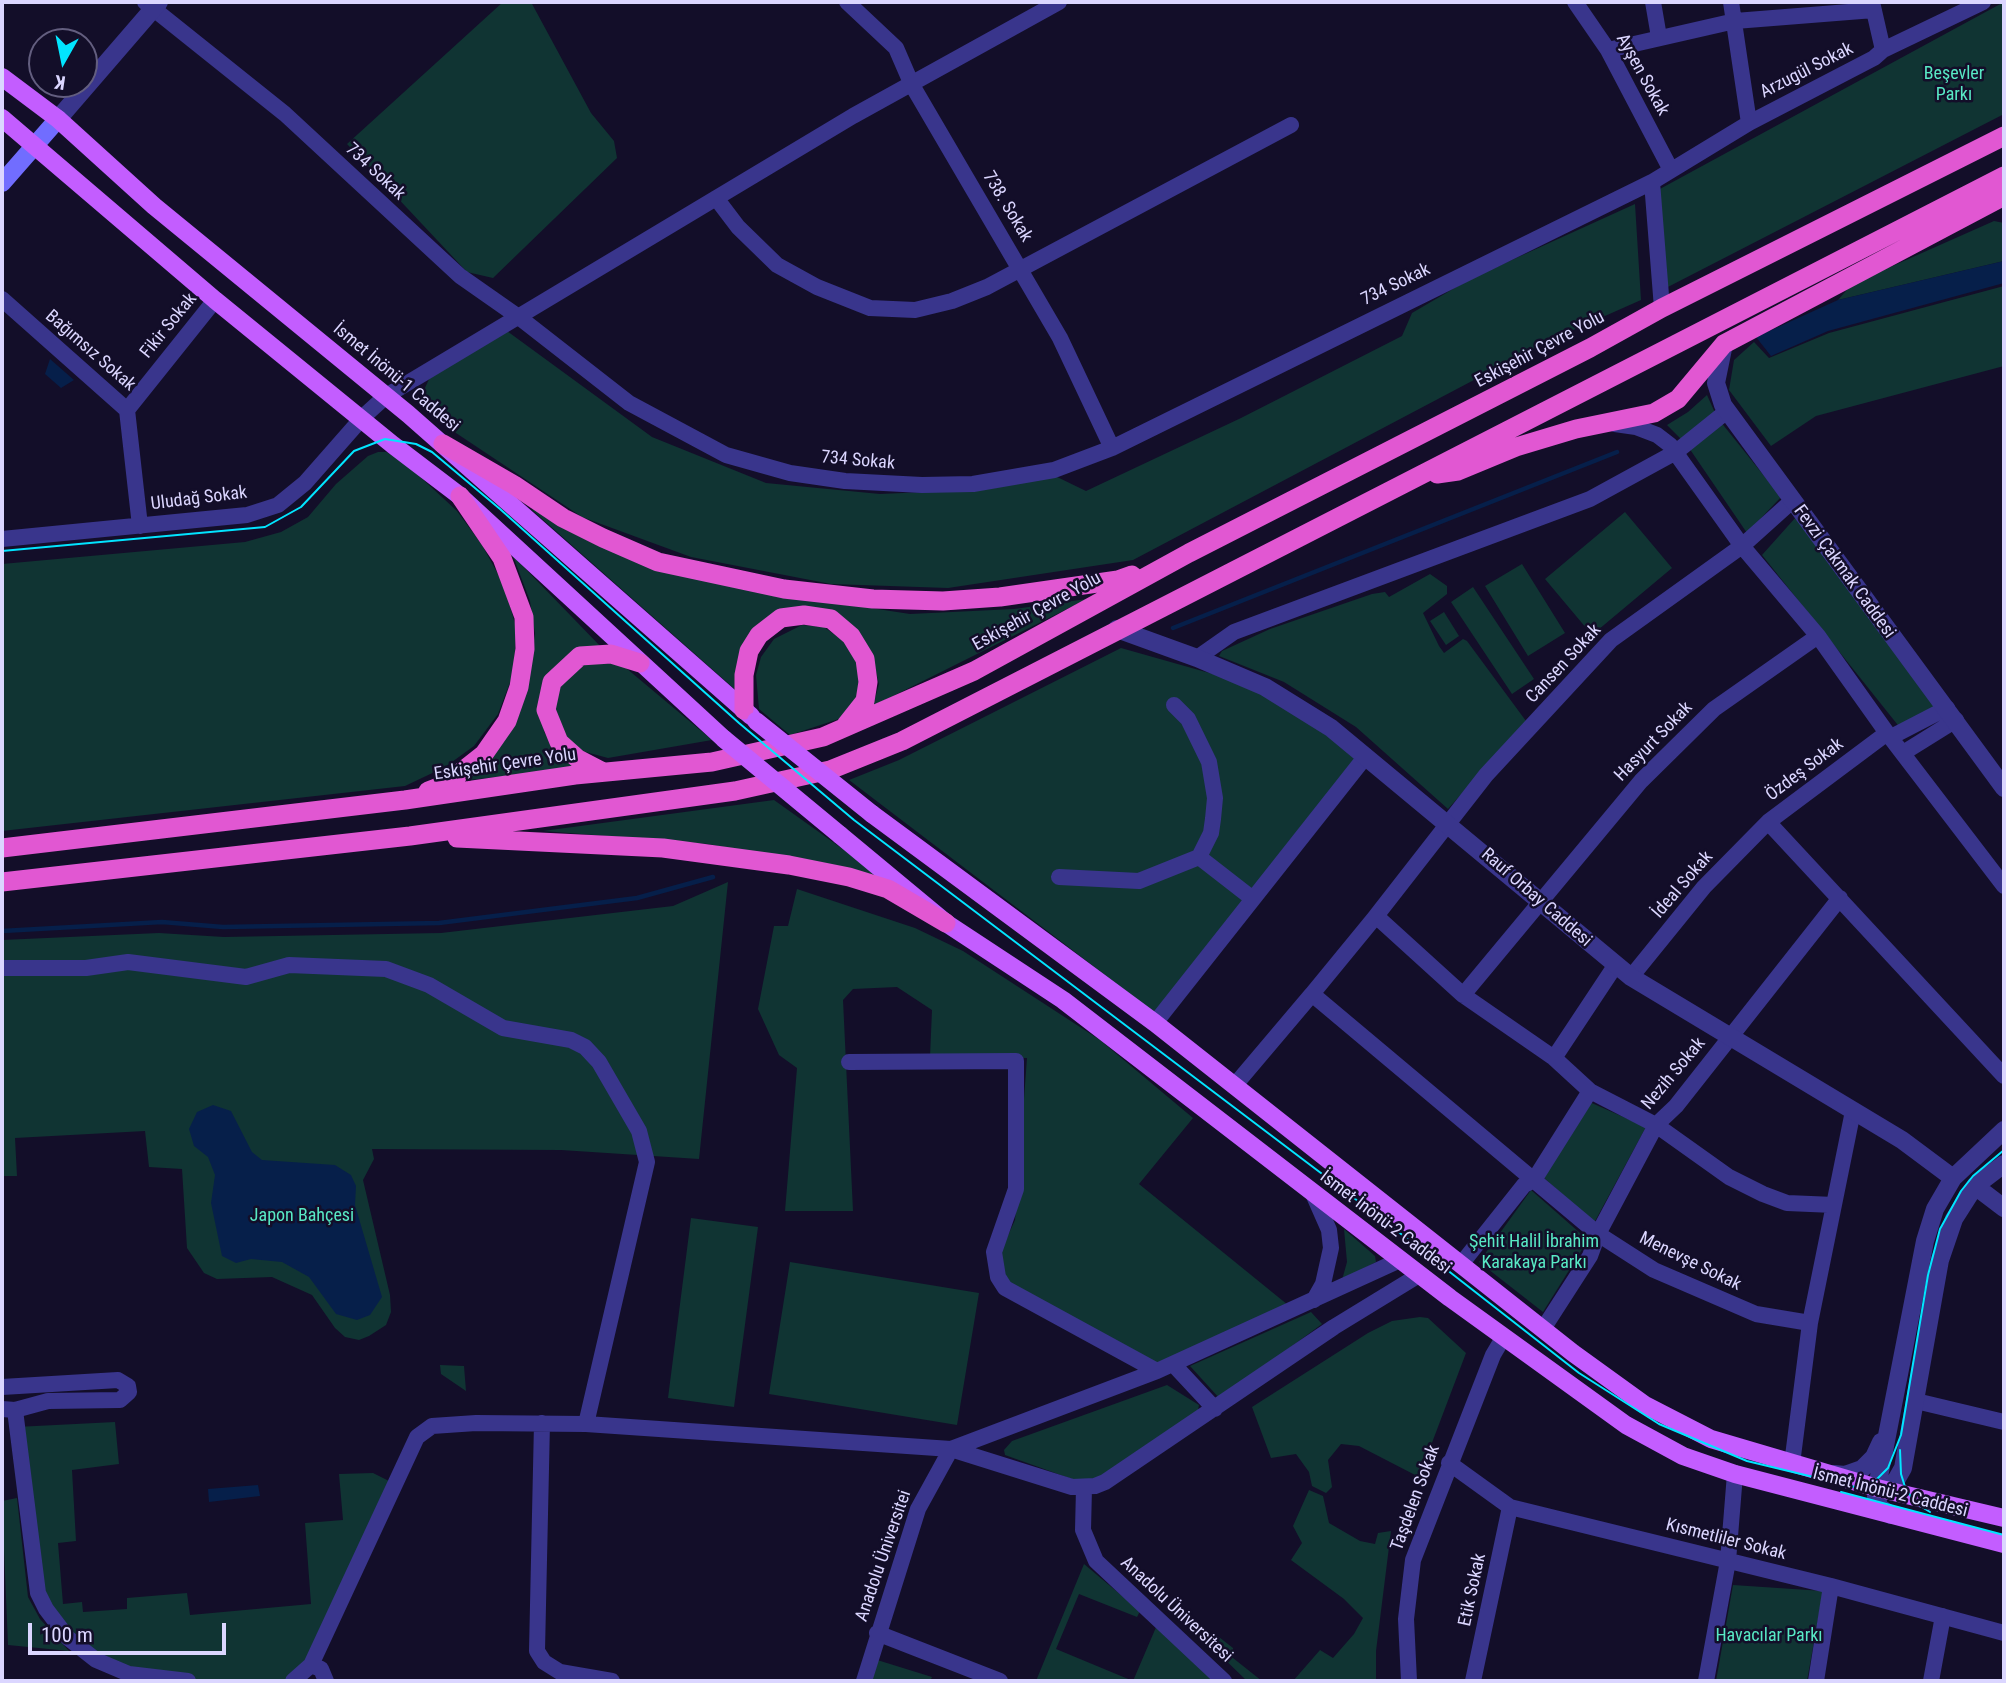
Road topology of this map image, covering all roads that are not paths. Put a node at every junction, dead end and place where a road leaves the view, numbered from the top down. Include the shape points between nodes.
1 (847, 2) edge
2 (1059, 2) edge
3 (1575, 2) edge
4 (1653, 2) edge
5 (1731, 2) edge
6 (1983, 2) edge
7 (152, 4) edge
8 (1873, 6) edge
9 (1961, 7) edge
10 (1807, 8) edge
11 (1735, 21) junction
12 (1659, 37) junction
13 (1608, 50) junction
14 (1883, 51) junction
15 (2, 77) edge
16 (912, 85) junction
17 (2, 118) edge
18 (58, 119) junction
19 (1749, 123) junction
20 (1291, 125) dead end
21 (2004, 136) edge
22 (33, 145) junction
23 (1671, 170) junction
24 (2004, 176) edge
25 (1652, 182) junction
26 (2, 183) edge
27 (2004, 196) edge
28 (716, 198) junction
29 (1021, 269) junction
30 (2, 299) edge
31 (215, 300) junction
32 (1662, 308) junction
33 (520, 318) junction
34 (1724, 344) junction
35 (386, 396) junction
36 (127, 410) junction
37 (1727, 411) junction
38 (363, 418) junction
39 (1603, 423) junction
40 (443, 444) junction
41 (1112, 448) junction
42 (1676, 452) junction
43 (1415, 478) junction
44 (460, 496) junction
45 (1792, 501) junction
46 (140, 526) junction
47 (2, 539) edge
48 (1742, 546) junction
49 (1189, 553) junction
50 (1117, 629) junction
51 (1818, 636) junction
52 (1197, 658) junction
53 (640, 663) junction
54 (1174, 705) dead end
55 (1951, 714) junction
56 (750, 715) junction
57 (842, 730) junction
58 (1889, 735) junction
59 (1903, 753) junction
60 (1366, 756) junction
61 (604, 772) junction
62 (2004, 788) edge
63 (405, 800) junction
64 (872, 814) joint
65 (1768, 822) junction
66 (1449, 823) junction
67 (410, 836) junction
68 (2, 849) edge
69 (1199, 857) junction
70 (179, 862) junction
71 (1059, 877) dead end
72 (2, 882) edge
73 (2004, 886) edge
74 (2, 892) edge
75 (1840, 898) junction
76 (1253, 899) junction
77 (1542, 901) junction
78 (1376, 916) junction
79 (946, 923) junction
80 (1615, 966) junction
81 (2, 968) edge
82 (1631, 977) junction
83 (1312, 994) junction
84 (1463, 995) junction
85 (1155, 1023) junction
86 (1729, 1037) junction
87 (1554, 1058) junction
88 (849, 1062) dead end
89 (2004, 1076) edge
90 (1235, 1086) junction
91 (1590, 1091) junction
92 (1853, 1111) junction
93 (1656, 1125) junction
94 (2004, 1130) edge
95 (2004, 1164) edge
96 (1953, 1178) junction
97 (1534, 1180) junction
98 (1975, 1186) junction
99 (1314, 1196) junction
100 (1834, 1205) junction
101 (2004, 1208) edge
102 (1598, 1234) junction
103 (1400, 1260) junction
104 (1462, 1263) junction
105 (1419, 1275) junction
106 (1314, 1300) junction
107 (1810, 1323) junction
108 (1544, 1329) junction
109 (1503, 1338) junction
110 (1173, 1364) junction
111 (1157, 1371) junction
112 (26, 1386) junction
113 (2, 1387) edge
114 (1916, 1401) junction
115 (12, 1409) edge
116 (1215, 1409) junction
117 (1893, 1413) junction
118 (2004, 1422) edge
119 (542, 1423) junction
120 (586, 1424) junction
121 (951, 1448) junction
122 (1904, 1460) junction
123 (1448, 1463) junction
124 (1792, 1464) junction
125 (1826, 1473) junction
126 (1735, 1474) junction
127 (1084, 1488) junction
128 (1880, 1492) junction
129 (1927, 1500) junction
130 (1847, 1504) junction
131 (1510, 1507) junction
132 (1891, 1516) junction
133 (2004, 1518) edge
134 (2004, 1544) edge
135 (1728, 1561) junction
136 (1831, 1586) junction
137 (1943, 1616) junction
138 (877, 1633) junction
139 (2004, 1633) edge
140 (311, 1665) junction
141 (165, 1680) edge
142 (188, 1681) edge
143 (293, 1681) edge
144 (326, 1681) edge
145 (612, 1681) edge
146 (863, 1681) edge
147 (1000, 1681) edge
148 (1224, 1681) edge
149 (1409, 1681) edge
150 (1473, 1681) edge
151 (1706, 1681) edge
152 (1816, 1681) edge
153 (1931, 1681) edge

1 - 16 street, 738. Sokak via 895,48
2 - 16 street, Uludağ Sokak
3 - 13 street, Ayşen Sokak
4 - 12 street
5 - 11 street
6 - 9 street, Arzugül Sokak
7 - 18 street
7 - 33 street, 734 Sokak via 285,114 460,276
8 - 10 street
8 - 14 street
9 - 14 street, Arzugül Sokak
10 - 11 street
11 - 12 street
11 - 19 street
12 - 13 street
13 - 23 street, Ayşen Sokak
14 - 19 street, Arzugül Sokak
15 - 18 main road, İsmet İnönü-1 Caddesi
16 - 28 street, Uludağ Sokak
16 - 29 street, 738. Sokak
17 - 22 main road
18 - 22 main road
18 - 35 main road, İsmet İnönü-1 Caddesi via 154,206
19 - 23 street, Arzugül Sokak
20 - 29 street
21 - 32 highway, Eskişehir Çevre Yolu
22 - 26 main road
22 - 31 main road
23 - 25 street, Arzugül Sokak
24 - 43 highway
25 - 32 street
25 - 41 street, 734 Sokak
27 - 34 highway
28 - 29 street via 777,265 870,308 915,310 952,301
28 - 33 street, Uludağ Sokak
29 - 41 street, 738. Sokak
30 - 36 street, Bağımsız Sokak
31 - 36 street, Fikir Sokak
31 - 38 main road
32 - 49 highway, Eskişehir Çevre Yolu
33 - 35 street, Uludağ Sokak
33 - 41 street, 734 Sokak via 629,403 726,455 790,473 845,481 972,484 1054,470
34 - 37 street, Fevzi Çakmak Caddesi via 1716,383
34 - 39 highway via 1678,400 1654,413
35 - 38 street, Uludağ Sokak
35 - 40 main road, İsmet İnönü-1 Caddesi
36 - 46 street, Bağımsız Sokak
37 - 42 street
37 - 45 street, Fevzi Çakmak Caddesi
38 - 44 main road
38 - 46 street, Uludağ Sokak via 305,483 278,505 247,515
39 - 42 street via 1657,435
39 - 43 highway via 1516,447 1458,471
40 - 49 highway via 563,517 625,548 658,562 784,589 873,599 1000,597 1118,580
40 - 56 main road, İsmet İnönü-1 Caddesi
42 - 48 street
42 - 52 street via 1590,499 1234,632
43 - 50 highway
44 - 53 main road
44 - 63 highway via 502,558 524,617 521,674 507,721 484,754 446,784
45 - 48 street, Cansen Sokak
45 - 55 street, Fevzi Çakmak Caddesi
46 - 47 street, Uludağ Sokak
48 - 51 street
48 - 66 street, Cansen Sokak via 1611,640 1486,775
49 - 57 highway, Eskişehir Çevre Yolu via 974,671
50 - 52 street, Rauf Orbay Caddesi
50 - 67 highway via 902,741 830,770 735,791
51 - 58 street
51 - 77 street, Hasyurt Sokak via 1714,709 1685,736 1641,781
52 - 60 street, Rauf Orbay Caddesi via 1265,687
53 - 61 highway via 611,654 580,656 552,682 546,710 559,742 578,759
53 - 79 main road, İsmet İnönü-2 Caddesi, bridge via 724,740
54 - 69 street via 1188,719 1209,762 1215,798 1211,833
55 - 58 street, Özdeş Sokak
55 - 59 street
55 - 62 street, Fevzi Çakmak Caddesi
56 - 57 highway via 744,675 749,651 759,635 781,618 831,619 851,636 865,659 868,682 865,701
56 - 64 main road, İsmet İnönü-1 Caddesi, bridge
57 - 61 highway, Eskişehir Çevre Yolu via 712,762
58 - 59 street
58 - 65 street, Özdeş Sokak
59 - 73 street
60 - 66 street, Rauf Orbay Caddesi
60 - 76 street
61 - 63 highway, Eskişehir Çevre Yolu
63 - 68 highway, Eskişehir Çevre Yolu
64 - 85 main road, İsmet İnönü-2 Caddesi
65 - 75 street, Özdeş Sokak
65 - 82 street, İdeal Sokak via 1704,887
66 - 77 street, Rauf Orbay Caddesi
66 - 78 street, Cansen Sokak
67 - 70 highway
67 - 79 highway via 663,849 789,865 888,889
69 - 71 street via 1139,881
69 - 76 street
70 - 72 highway
70 - 74 highway
75 - 86 street, Nezih Sokak
75 - 89 street, Özdeş Sokak
76 - 85 street
77 - 80 street, Rauf Orbay Caddesi
77 - 84 street, Hasyurt Sokak
78 - 83 street, Cansen Sokak
78 - 84 street
79 - 99 main road, İsmet İnönü-2 Caddesi via 1063,1000
80 - 82 street, Rauf Orbay Caddesi
80 - 87 street
81 - 120 street via 86,968 128,962 246,977 289,965 386,969 429,985 503,1028 571,1040 585,1047 599,1062 639,1131 648,1162
82 - 86 street, Rauf Orbay Caddesi
83 - 90 street, Cansen Sokak
83 - 97 street, Menevşe Sokak
84 - 87 street
85 - 90 main road, İsmet İnönü-2 Caddesi
86 - 92 street, Rauf Orbay Caddesi
86 - 93 street, Nezih Sokak
87 - 91 street
88 - 111 street via 1016,1061 1016,1189 994,1252 998,1277 1005,1287
90 - 104 main road, İsmet İnönü-2 Caddesi
91 - 93 street
91 - 97 street
92 - 96 street, Rauf Orbay Caddesi
92 - 100 street
93 - 100 street via 1729,1177 1763,1194 1787,1203
93 - 102 street, Nezih Sokak
94 - 96 street
95 - 98 street
96 - 117 street via 1925,1241
97 - 102 street, Menevşe Sokak
97 - 104 street via 1524,1185
98 - 101 street
98 - 114 street via 1954,1219 1940,1260
99 - 103 main road, İsmet İnönü-2 Caddesi
99 - 106 street via 1329,1230 1331,1248 1323,1284
100 - 107 street
102 - 107 street, Menevşe Sokak via 1654,1270 1756,1314
102 - 108 street, Nezih Sokak via 1590,1256
103 - 105 main road, İsmet İnönü-2 Caddesi
103 - 106 street
104 - 108 main road, İsmet İnönü-2 Caddesi
105 - 109 main road, İsmet İnönü-2 Caddesi
105 - 116 street
106 - 110 street
107 - 124 street
108 - 124 main road, İsmet İnönü-2 Caddesi via 1645,1405 1711,1439
109 - 123 street, Taşdelen Sokak
109 - 126 main road, İsmet İnönü-2 Caddesi via 1626,1425 1683,1456
110 - 111 street
110 - 116 street
111 - 121 street
112 - 113 street
112 - 115 street
112 - 115 street via 118,1380 128,1386 120,1400 48,1401
113 - 115 street
114 - 118 street
114 - 122 street
115 - 141 street via 38,1593 46,1609 68,1638 96,1660 129,1674
116 - 127 street via 1105,1482
117 - 125 street via 1868,1465 1845,1475
117 - 128 street
119 - 120 street
119 - 140 street via 442,1425 417,1437
119 - 145 street via 537,1651 560,1672
120 - 121 street
121 - 127 street
121 - 138 street, Anadolu Üniversitei via 918,1509
122 - 128 street via 1901,1474
122 - 129 street via 1906,1483
123 - 131 street, Kısmetliler Sokak
123 - 149 street, Taşdelen Sokak via 1413,1560 1406,1619
124 - 125 main road, İsmet İnönü-2 Caddesi
125 - 128 main road, İsmet İnönü-2 Caddesi
126 - 130 main road, İsmet İnönü-2 Caddesi
126 - 135 street
127 - 148 street, Anadolu Üniversitesi via 1083,1530 1096,1561
128 - 129 main road, İsmet İnönü-2 Caddesi
128 - 130 street via 1862,1504
128 - 132 street via 1882,1510
129 - 133 main road, İsmet İnönü-2 Caddesi
130 - 132 main road, İsmet İnönü-2 Caddesi
131 - 135 street, Kısmetliler Sokak
131 - 150 street, Etik Sokak
132 - 134 main road, İsmet İnönü-2 Caddesi
135 - 136 street, Kısmetliler Sokak
135 - 151 street
136 - 137 street, Kısmetliler Sokak
136 - 152 street
137 - 139 street, Kısmetliler Sokak
137 - 153 street
138 - 146 street, Anadolu Üniversitei
138 - 147 street
140 - 143 street
140 - 144 street via 321,1669
141 - 142 street

